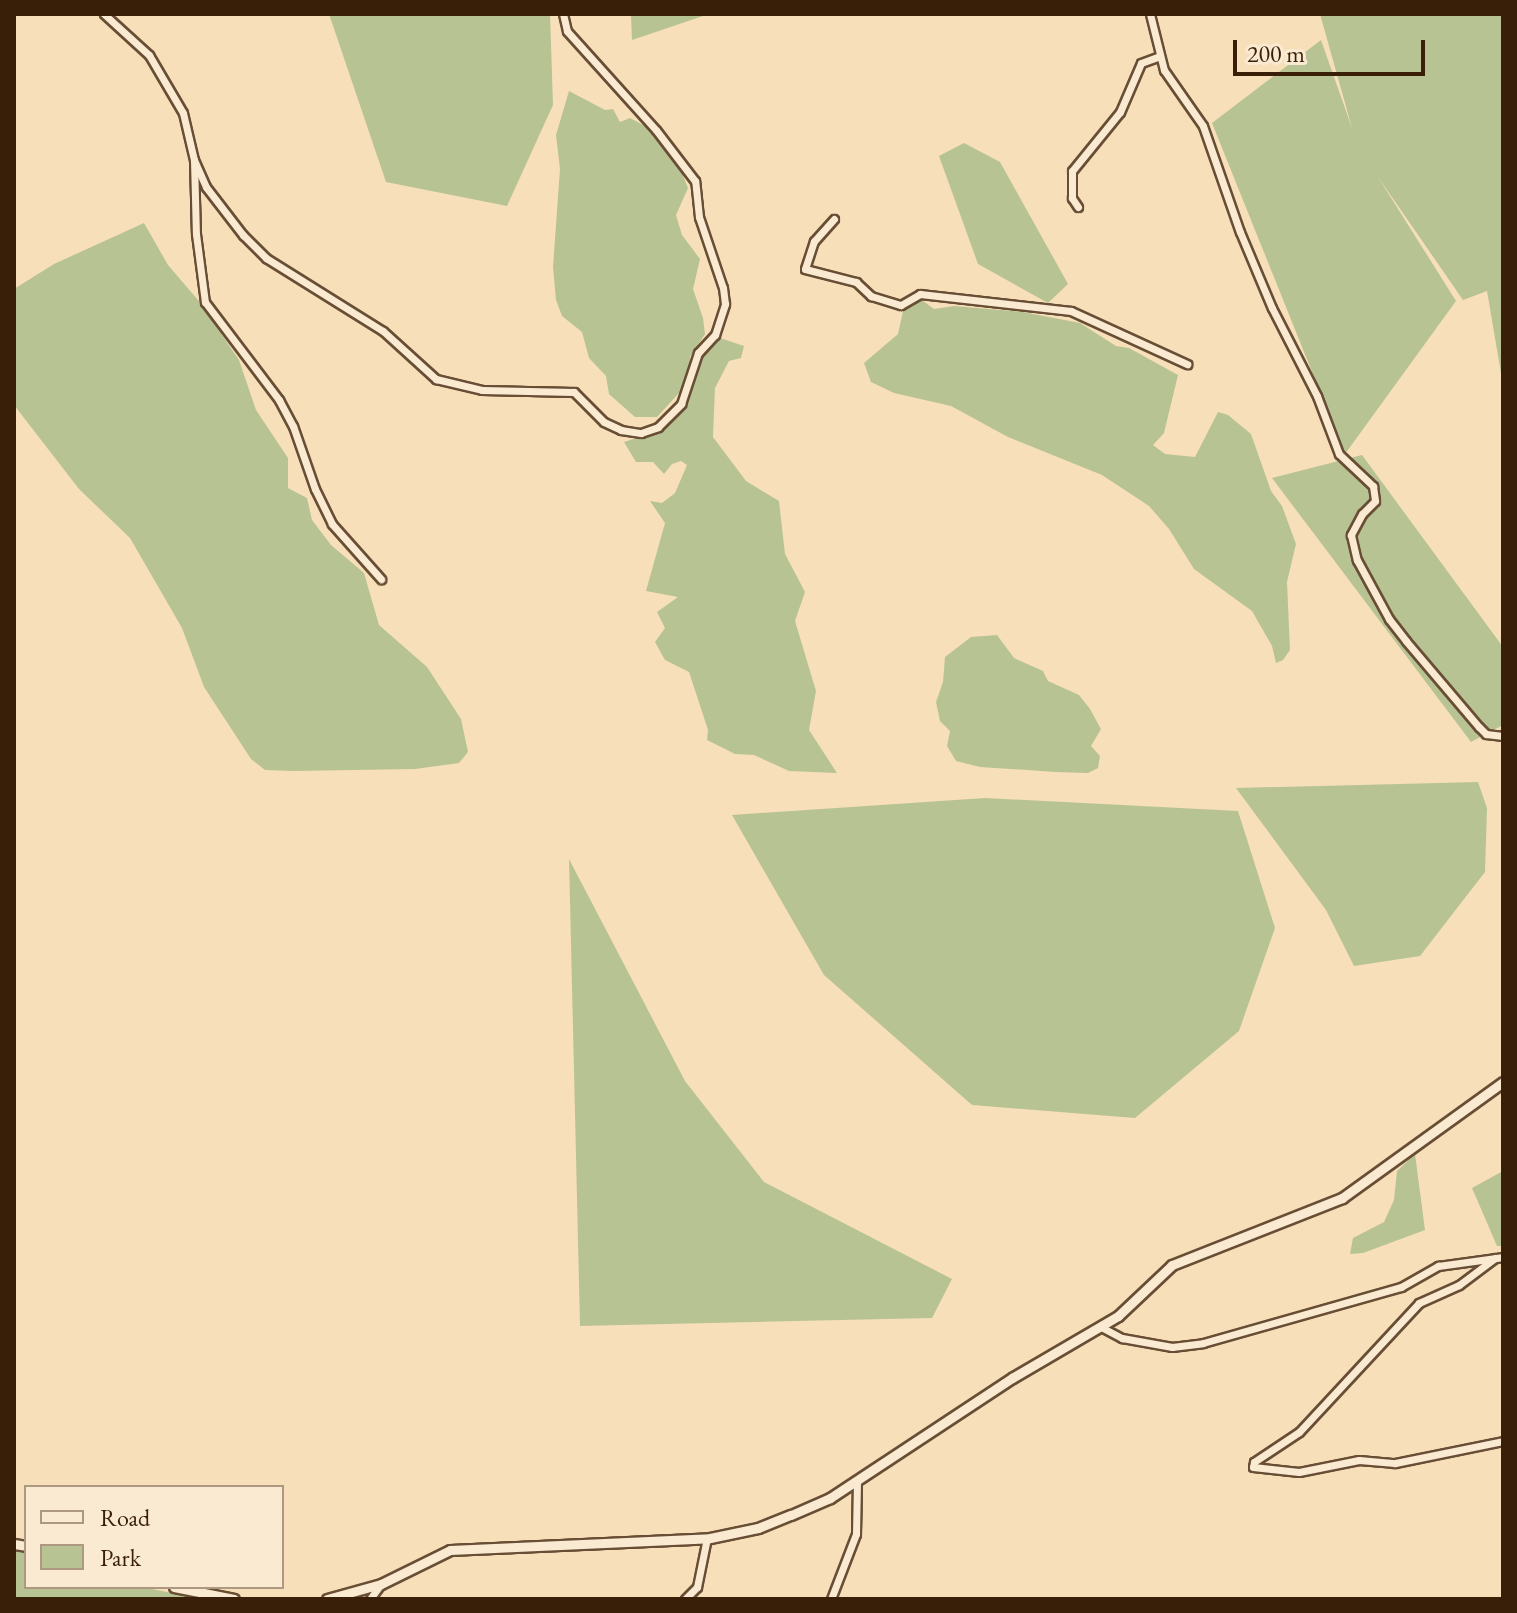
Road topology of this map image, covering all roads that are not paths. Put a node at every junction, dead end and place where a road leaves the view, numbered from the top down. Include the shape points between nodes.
1 (104, 14) edge
2 (563, 14) edge
3 (1150, 14) edge
4 (1160, 56) junction
5 (194, 160) junction
6 (1078, 207) dead end
7 (834, 219) dead end
8 (1187, 364) dead end
9 (381, 579) dead end
10 (1503, 736) edge
11 (1503, 1082) edge
12 (1499, 1257) edge
13 (1101, 1327) junction
14 (1503, 1441) edge
15 (857, 1481) junction
16 (707, 1538) junction
17 (381, 1584) junction
18 (184, 1589) edge
19 (234, 1599) edge
20 (327, 1599) edge
21 (370, 1599) edge
22 (685, 1599) edge
23 (831, 1599) edge

1 - 5 street via 163,74 183,113
2 - 5 street via 567,31 695,181 699,217 723,288 725,304 715,335 698,353 681,404 658,427 641,433 621,430 604,422 574,392 482,390 436,379 383,331 266,258 206,187
3 - 4 street
4 - 6 street via 1141,63 1120,112 1072,171 1072,198
4 - 10 street via 1168,78 1203,126 1240,232 1339,454 1373,486 1375,501 1351,535 1357,560 1406,641 1486,734
5 - 9 street via 205,302 279,400 332,524
7 - 8 street via 814,241 805,269 856,282 871,296 901,305 920,294 1071,311
11 - 13 street via 1342,1198 1172,1265
12 - 13 street via 1438,1266 1401,1287 1203,1343 1172,1347 1122,1338
12 - 14 street via 1459,1285 1419,1303 1299,1432 1253,1467 1299,1472 1359,1460 1395,1463
13 - 15 street via 1012,1378
15 - 16 street via 758,1528
15 - 23 street via 856,1534
16 - 17 street via 450,1550
16 - 22 street via 697,1587
17 - 20 street
17 - 21 street
18 - 19 street

